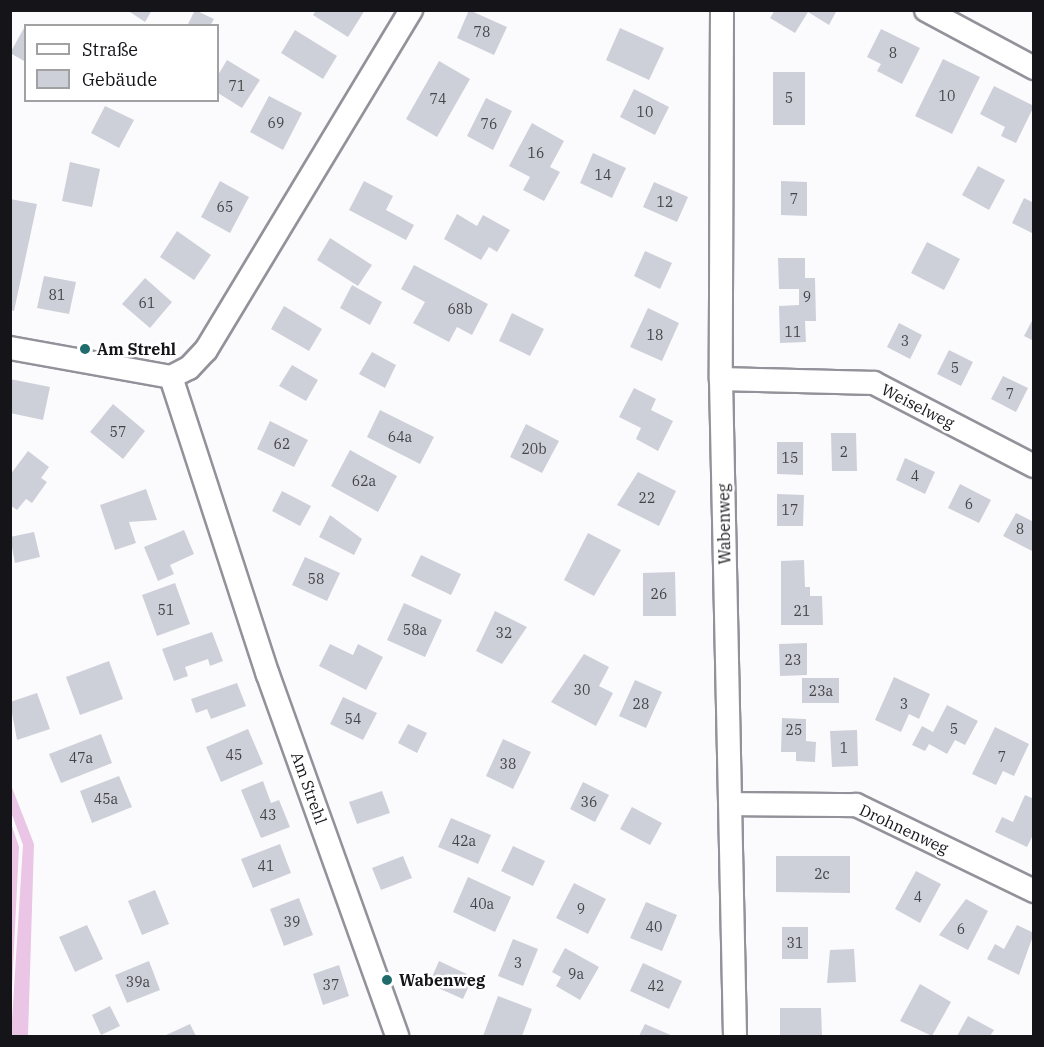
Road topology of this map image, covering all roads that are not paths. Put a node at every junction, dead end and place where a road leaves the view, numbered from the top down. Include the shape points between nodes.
1 (411, 10) edge
2 (722, 10) edge
3 (926, 10) edge
4 (1034, 68) edge
5 (10, 348) edge
6 (171, 377) junction
7 (721, 379) junction
8 (1034, 466) edge
9 (731, 804) junction
10 (1034, 891) edge
11 (398, 1036) edge
12 (735, 1036) edge

1 - 6 street via 206,350 189,368
2 - 7 street, Wabenweg
3 - 4 street
5 - 6 street
6 - 11 street, Am Strehl via 268,675
7 - 8 street, Weiselweg via 874,383
7 - 9 street, Wabenweg
9 - 10 street, Drohnenweg via 856,805
9 - 12 street, Wabenweg

